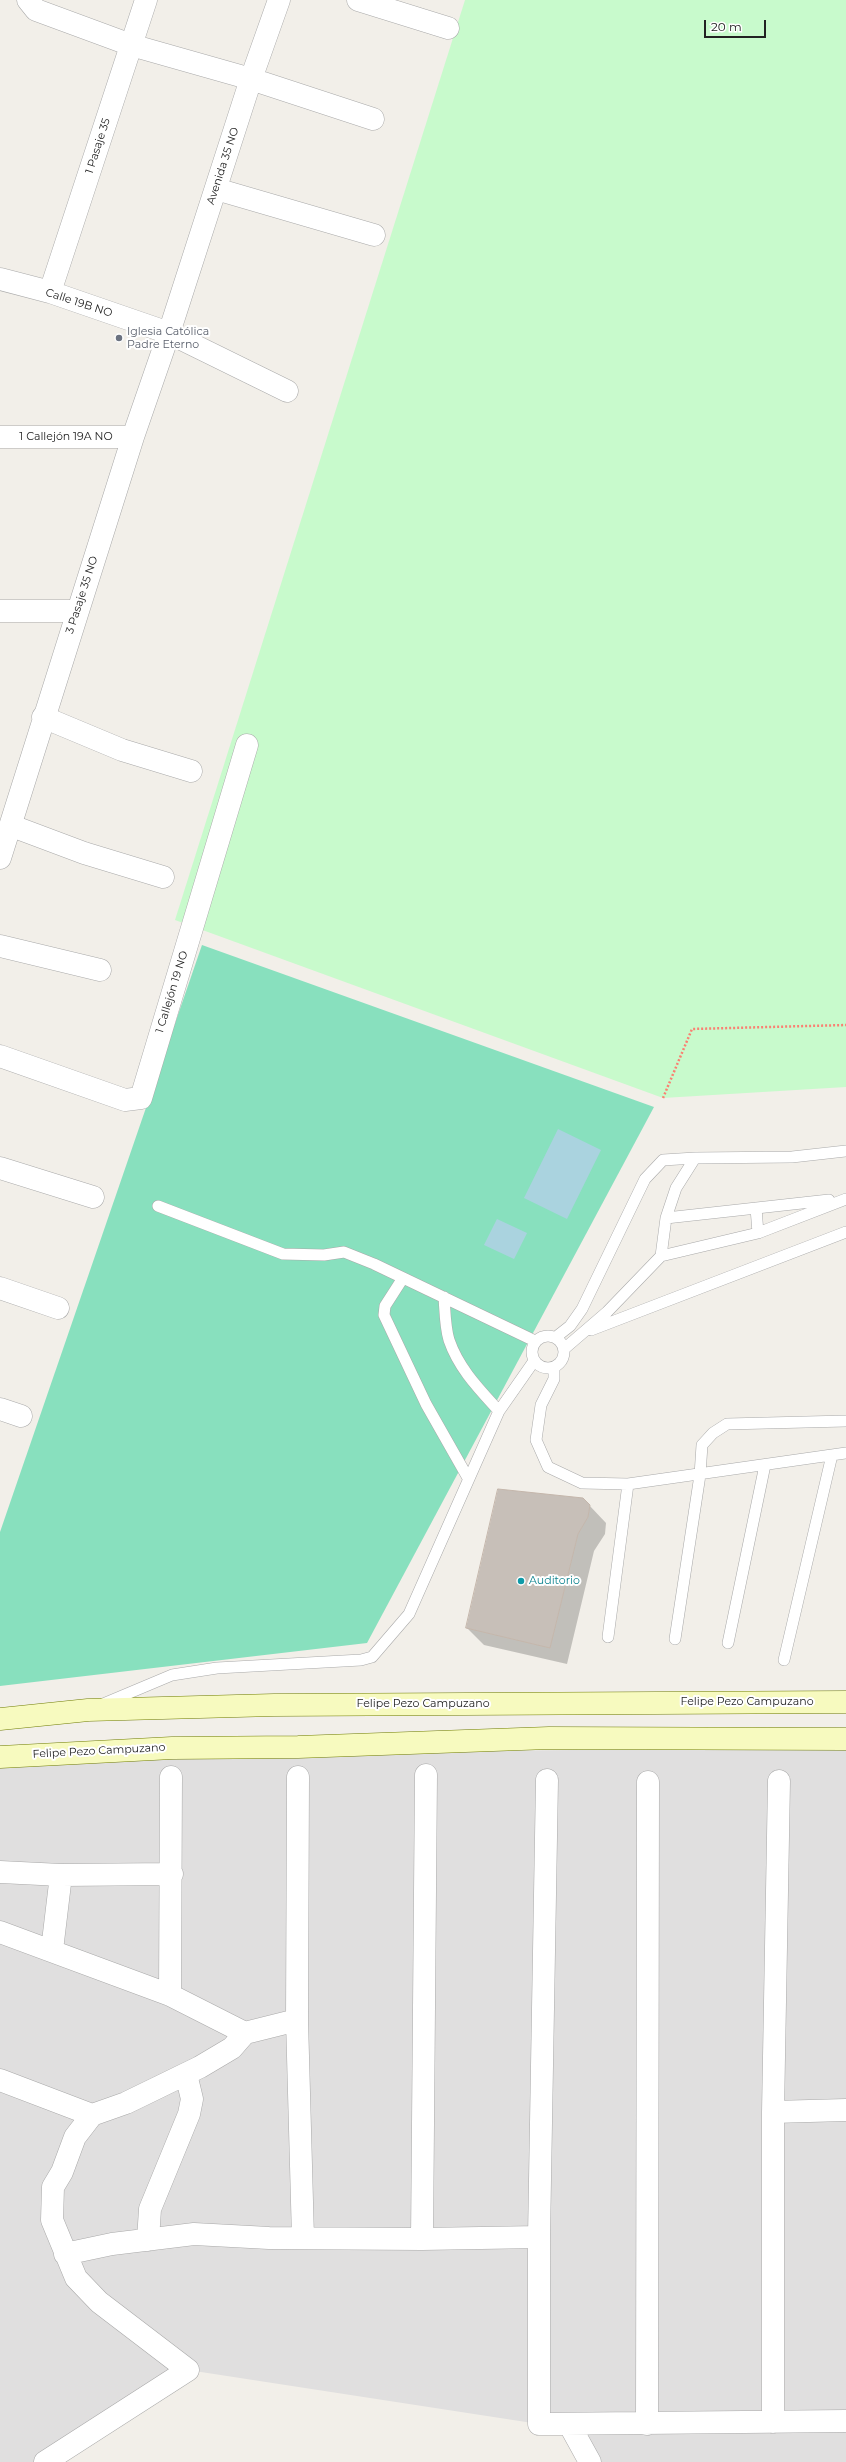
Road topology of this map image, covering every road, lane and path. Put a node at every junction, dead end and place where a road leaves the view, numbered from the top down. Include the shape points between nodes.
1 (28, 0) edge
2 (146, 0) edge
3 (279, 0) edge
4 (358, 0) edge
5 (448, 28) dead end
6 (131, 45) junction
7 (251, 79) junction
8 (373, 119) dead end
9 (216, 189) junction
10 (374, 235) dead end
11 (0, 279) edge
12 (50, 292) junction
13 (170, 333) junction
14 (287, 392) dead end
15 (0, 436) edge
16 (132, 438) junction
17 (0, 611) edge
18 (77, 611) junction
19 (43, 718) junction
20 (247, 745) dead end
21 (191, 771) dead end
22 (12, 826) junction
23 (0, 858) edge
24 (163, 877) dead end
25 (0, 946) edge
26 (100, 970) dead end
27 (846, 1025) edge
28 (0, 1056) edge
29 (663, 1098) dead end
30 (846, 1151) edge
31 (696, 1158) junction
32 (0, 1168) edge
33 (93, 1197) dead end
34 (844, 1199) edge
35 (158, 1206) dead end
36 (756, 1208) junction
37 (666, 1218) junction
38 (846, 1232) edge
39 (758, 1233) junction
40 (661, 1256) junction
41 (403, 1278) junction
42 (0, 1288) edge
43 (444, 1297) junction
44 (58, 1308) dead end
45 (585, 1332) junction
46 (556, 1337) junction
47 (535, 1341) junction
48 (564, 1349) junction
49 (534, 1361) junction
50 (554, 1367) junction
51 (0, 1409) edge
52 (499, 1411) junction
53 (21, 1416) dead end
54 (846, 1421) edge
55 (846, 1453) edge
56 (832, 1455) junction
57 (765, 1465) junction
58 (700, 1475) junction
59 (468, 1478) junction
60 (628, 1484) junction
61 (608, 1637) dead end
62 (675, 1639) dead end
63 (728, 1643) dead end
64 (784, 1660) dead end
65 (846, 1702) edge
66 (88, 1710) junction
67 (0, 1719) edge
68 (846, 1739) edge
69 (0, 1757) edge
70 (426, 1775) dead end
71 (171, 1777) dead end
72 (298, 1777) dead end
73 (547, 1780) dead end
74 (779, 1781) dead end
75 (648, 1782) dead end
76 (0, 1872) edge
77 (172, 1874) junction
78 (60, 1875) junction
79 (0, 1932) edge
80 (52, 1950) junction
81 (170, 1995) junction
82 (297, 2020) junction
83 (245, 2033) junction
84 (186, 2074) junction
85 (0, 2080) edge
86 (846, 2110) edge
87 (773, 2112) junction
88 (92, 2115) junction
89 (539, 2237) junction
90 (303, 2238) junction
91 (422, 2239) junction
92 (148, 2240) junction
93 (65, 2254) junction
94 (846, 2421) edge
95 (773, 2422) junction
96 (569, 2424) junction
97 (647, 2424) junction
98 (45, 2462) edge
99 (590, 2462) edge

1 - 6 street via 36,10
2 - 6 street, 1 Pasaje 35
3 - 7 street, Avenida 35 NO
4 - 5 street
6 - 7 street
6 - 12 street, 1 Pasaje 35
7 - 8 street
7 - 9 street, Avenida 35 NO
9 - 10 street
9 - 13 street, Avenida 35 NO
11 - 12 street, Calle 19B NO
12 - 13 street, Calle 19B NO
13 - 14 street, Calle 19B NO
13 - 16 street, 3 Pasaje 35 NO
15 - 16 street, 1 Callejón 19A NO
16 - 18 street, 3 Pasaje 35 NO
17 - 18 street
18 - 19 street, 3 Pasaje 35 NO
19 - 21 street via 122,750
19 - 22 street, 3 Pasaje 35 NO
20 - 28 street, 1 Callejón 19 NO via 141,1098 125,1100
22 - 23 street, 3 Pasaje 35 NO
22 - 24 street via 84,853
25 - 26 street
27 - 29 path via 692,1028
30 - 31 lane via 792,1157
31 - 37 lane via 676,1188
31 - 46 lane via 663,1160 645,1179 582,1309 570,1326
32 - 33 street
34 - 36 lane
34 - 39 lane
35 - 41 lane via 283,1254 324,1255 344,1252
36 - 37 lane
36 - 39 lane
37 - 40 lane
38 - 45 lane
39 - 40 lane
40 - 45 lane
41 - 43 lane
41 - 59 lane via 385,1306 384,1315 426,1404
42 - 44 street
43 - 47 lane
43 - 52 lane via 449,1339 457,1356 466,1374
45 - 48 lane
46 - 47 lane via 549,1335
46 - 48 lane
47 - 49 lane via 532,1347
48 - 50 lane via 564,1356
49 - 50 lane via 540,1366
49 - 52 lane
50 - 60 lane via 554,1378 540,1405 536,1440 548,1466 582,1483
51 - 53 street
52 - 59 lane
54 - 58 lane via 727,1424 702,1446
55 - 56 lane
56 - 57 lane
56 - 64 lane
57 - 58 lane
57 - 63 lane
58 - 60 lane
58 - 62 lane
59 - 66 lane via 409,1614 372,1657 361,1660 217,1668 172,1675
60 - 61 lane
65 - 66 main road, Felipe Pezo Campuzano via 282,1705
66 - 67 main road, Felipe Pezo Campuzano
68 - 69 main road, Felipe Pezo Campuzano via 549,1738 391,1745 172,1748
70 - 91 street
71 - 77 street
72 - 82 street
73 - 89 street
74 - 87 street
75 - 97 street
76 - 78 street
77 - 78 street
77 - 81 street
78 - 80 street
79 - 80 street
80 - 81 street
81 - 83 street
82 - 83 street
82 - 90 street
83 - 84 street via 232,2048
84 - 88 street via 126,2103
84 - 92 street via 192,2099 189,2114 150,2209
85 - 88 street
86 - 87 street
87 - 95 street
88 - 93 street via 75,2137 62,2172 53,2187 52,2220
89 - 91 street
89 - 96 street via 539,2424
90 - 91 street
90 - 92 street via 194,2234
92 - 93 street via 112,2244
93 - 98 street via 76,2278 99,2302 188,2370
94 - 95 street
95 - 97 street
96 - 97 street
96 - 99 street

